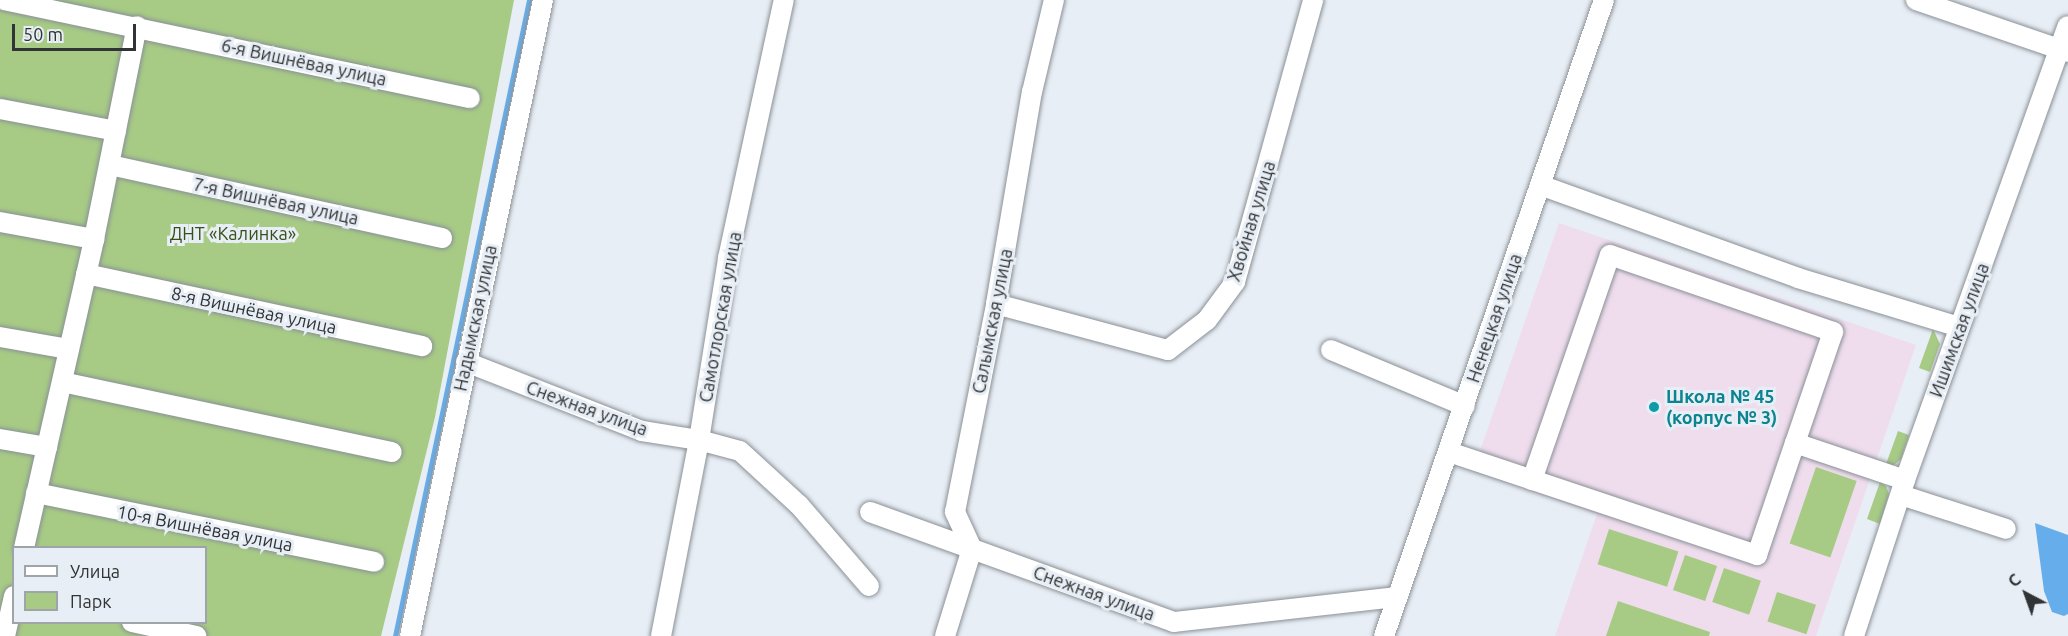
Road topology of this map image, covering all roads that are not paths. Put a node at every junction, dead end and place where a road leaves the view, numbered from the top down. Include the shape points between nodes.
1 (4, 0) edge
2 (543, 0) edge
3 (784, 0) edge
4 (1054, 0) edge
5 (1313, 0) edge
6 (1604, 0) edge
7 (1916, 0) edge
8 (137, 26) junction
9 (2068, 26) edge
10 (2064, 50) edge
11 (470, 98) dead end
12 (0, 109) edge
13 (116, 131) junction
14 (110, 165) junction
15 (1540, 185) junction
16 (0, 222) edge
17 (442, 238) dead end
18 (94, 239) junction
19 (86, 274) junction
20 (996, 304) junction
21 (1959, 327) junction
22 (0, 338) edge
23 (422, 346) dead end
24 (69, 350) junction
25 (1331, 350) dead end
26 (466, 362) junction
27 (62, 382) junction
28 (1465, 405) junction
29 (0, 439) edge
30 (699, 440) junction
31 (1795, 443) junction
32 (47, 447) junction
33 (392, 452) dead end
34 (1449, 452) junction
35 (1532, 480) junction
36 (1903, 487) junction
37 (36, 494) junction
38 (870, 512) dead end
39 (2006, 529) dead end
40 (24, 546) edge
41 (972, 549) junction
42 (374, 562) dead end
43 (869, 586) dead end
44 (1397, 597) junction
45 (12, 602) edge
46 (141, 624) edge
47 (5, 636) edge
48 (196, 636) edge
49 (410, 636) edge
50 (661, 636) edge
51 (945, 636) edge
52 (1384, 636) edge
53 (1854, 636) edge

1 - 8 street, 6-я Вишнёвая улица
2 - 26 street, Надымская улица
3 - 30 street, Самотлорская улица via 728,258
4 - 20 street, Салымская улица via 1032,92
5 - 20 street, Хвойная улица via 1235,282 1207,320 1168,350
6 - 15 street, Ненецкая улица
7 - 10 street
8 - 11 street, 6-я Вишнёвая улица
8 - 13 street
9 - 10 street, Ишимская улица
10 - 21 street, Ишимская улица
12 - 13 street
13 - 14 street
14 - 17 street, 7-я Вишнёвая улица
14 - 18 street
15 - 21 street via 1798,278
15 - 28 street, Ненецкая улица
16 - 18 street
18 - 19 street
19 - 23 street, 8-я Вишнёвая улица
19 - 24 street
20 - 41 street, Салымская улица via 955,512
21 - 36 street, Ишимская улица
22 - 24 street
24 - 27 street
25 - 28 street
26 - 30 street, Снежная улица via 642,432
26 - 49 street, Надымская улица
27 - 32 street
27 - 33 street
28 - 34 street, Ненецкая улица
29 - 32 street
30 - 43 street, Снежная улица via 740,451 799,505
30 - 50 street, Самотлорская улица
31 - 35 street via 1757,555
31 - 35 street via 1833,332 1610,255
31 - 36 street
32 - 37 street
34 - 35 street
34 - 44 street, Ненецкая улица
36 - 39 street
36 - 53 street, Ишимская улица
37 - 40 street
37 - 42 street, 10-я Вишнёвая улица
38 - 41 street, Снежная улица
41 - 44 street, Снежная улица via 1173,622
41 - 51 street
44 - 52 street, Ненецкая улица
45 - 47 street
46 - 48 street

